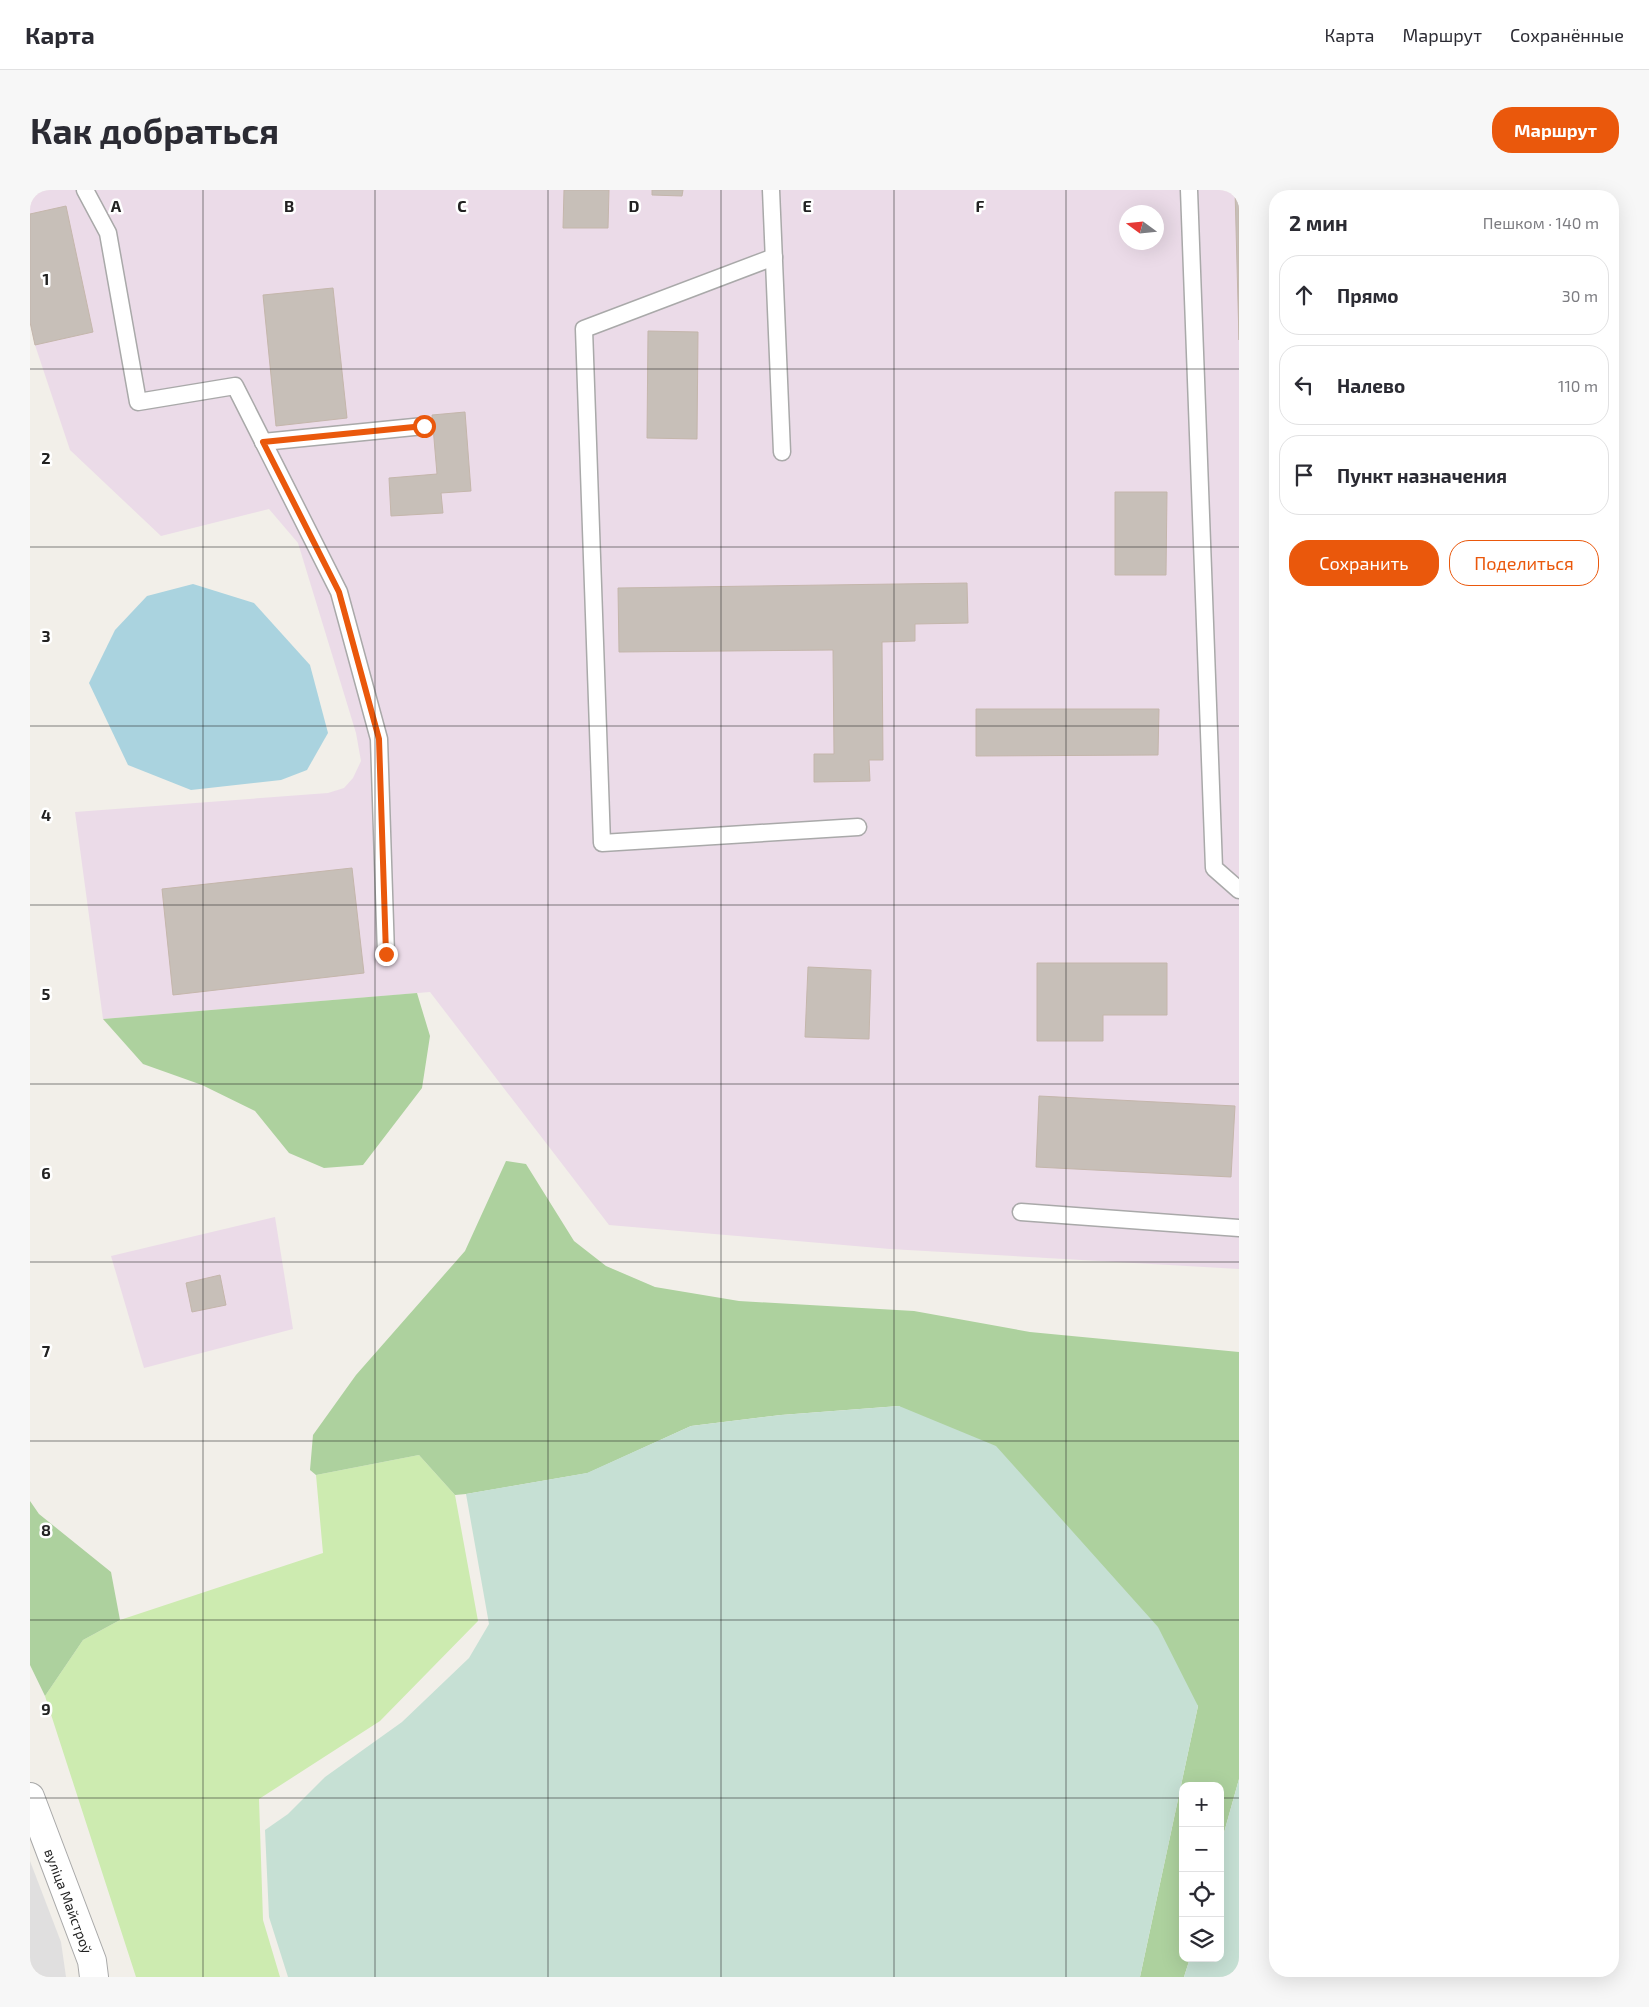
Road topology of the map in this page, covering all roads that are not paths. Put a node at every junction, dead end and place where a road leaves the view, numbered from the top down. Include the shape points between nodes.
1 (85, 190) edge
2 (771, 190) edge
3 (1190, 190) edge
4 (774, 257) junction
5 (424, 426) dead end
6 (263, 442) junction
7 (782, 452) dead end
8 (858, 827) dead end
9 (1239, 890) edge
10 (386, 954) dead end
11 (1022, 1212) dead end
12 (1239, 1228) edge
13 (30, 1797) edge
14 (94, 1977) edge

1 - 6 lane via 108,233 138,402 235,386
2 - 4 lane
3 - 9 lane via 1214,868
4 - 7 lane
4 - 8 lane via 584,329 602,843
5 - 6 lane
6 - 10 lane via 339,592 379,739
11 - 12 lane
13 - 14 street, вуліца Майстроў via 92,1961

